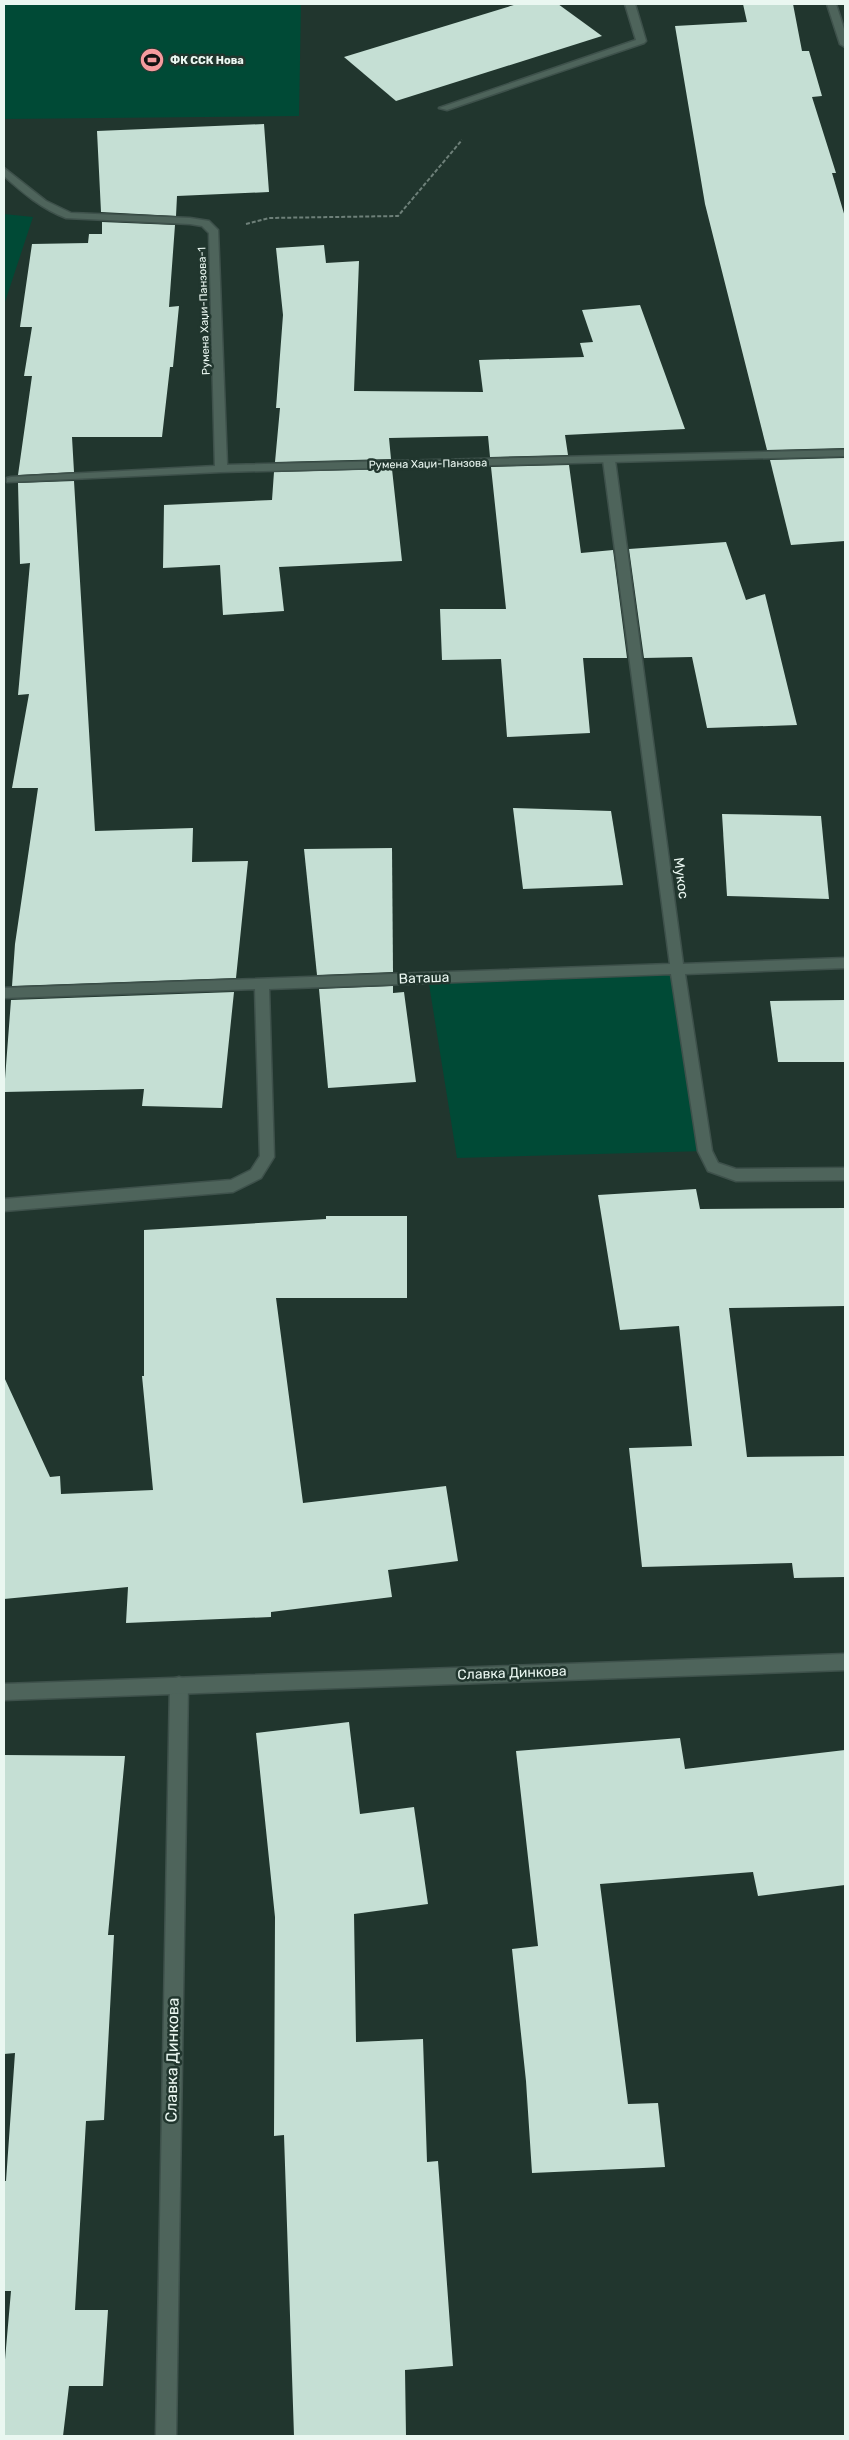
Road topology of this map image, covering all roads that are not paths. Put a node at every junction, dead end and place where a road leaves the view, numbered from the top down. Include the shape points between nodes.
1 (630, 4) edge
2 (831, 4) edge
3 (845, 44) edge
4 (444, 108) dead end
5 (4, 171) edge
6 (845, 453) edge
7 (609, 460) junction
8 (221, 468) junction
9 (7, 482) edge
10 (845, 963) edge
11 (677, 968) junction
12 (262, 984) junction
13 (4, 993) edge
14 (845, 1174) edge
15 (4, 1205) edge
16 (845, 1662) edge
17 (179, 1685) junction
18 (4, 1692) edge
19 (166, 2436) edge

1 - 4 street via 641,41
2 - 3 street
5 - 8 street, Румена Хаџи-Панзова-1 via 42,203 70,216 190,221 205,223 214,232
6 - 7 street, Румена Хаџи-Панзова
7 - 8 street, Румена Хаџи-Панзова
7 - 11 street, Мукос
8 - 9 street, Румена Хаџи-Панзова
10 - 11 street, Ваташа
11 - 12 street, Ваташа
11 - 14 street, Мукос via 705,1151 713,1167 736,1175
12 - 13 street, Ваташа
12 - 15 street via 268,1157 256,1174 233,1186
16 - 17 street, Славка Динкова
17 - 18 street, Славка Динкова
17 - 19 street, Славка Динкова

